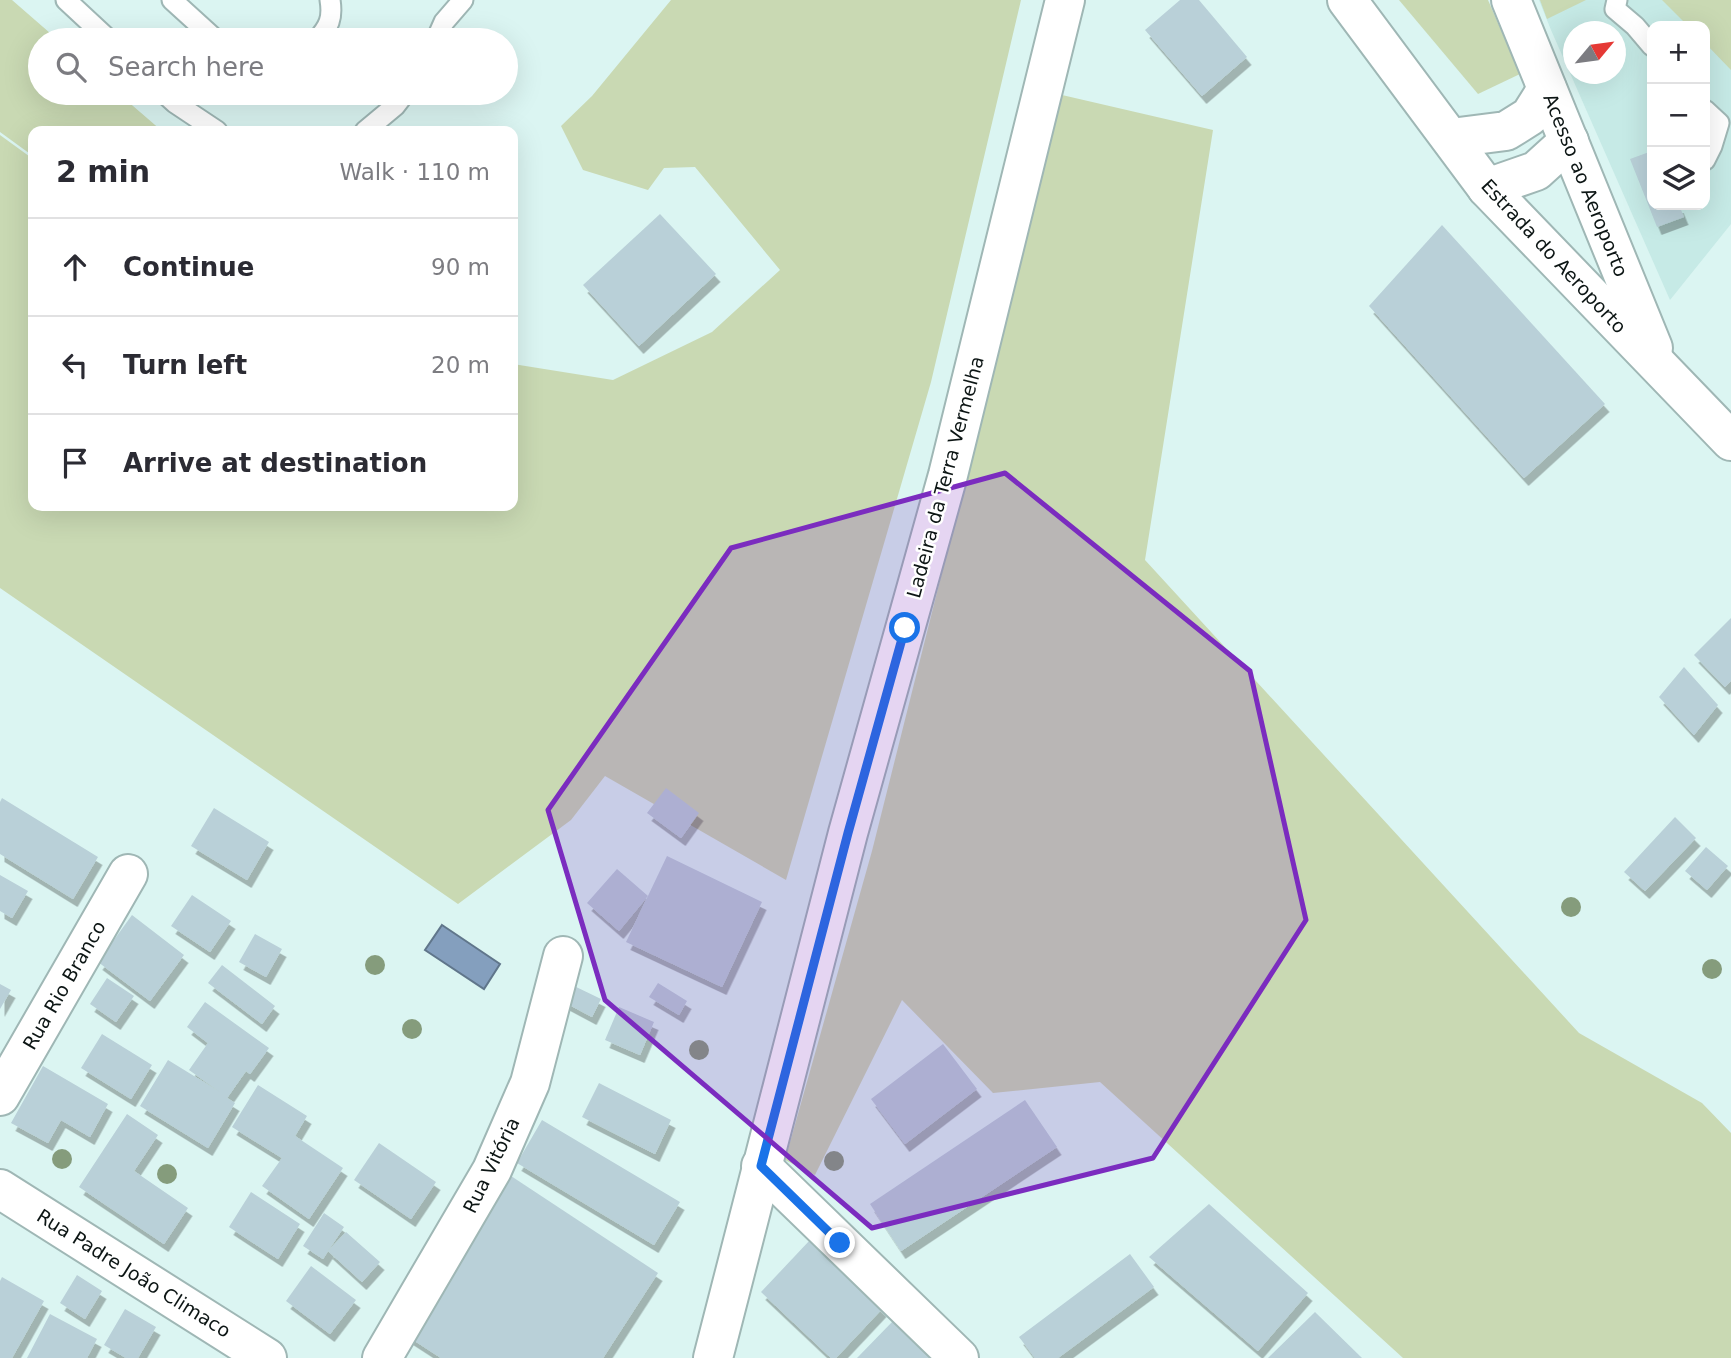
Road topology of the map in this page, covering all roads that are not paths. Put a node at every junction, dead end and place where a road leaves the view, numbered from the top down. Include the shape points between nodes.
1 (66, 0) edge
2 (172, 0) edge
3 (330, 0) edge
4 (447, 0) edge
5 (463, 0) edge
6 (1065, 0) edge
7 (1347, 0) edge
8 (1511, 0) edge
9 (1617, 0) edge
10 (96, 28) edge
11 (203, 28) edge
12 (327, 28) edge
13 (441, 28) edge
14 (442, 28) edge
15 (1647, 41) edge
16 (1547, 89) junction
17 (178, 105) edge
18 (396, 105) edge
19 (1710, 115) edge
20 (210, 126) edge
21 (371, 126) edge
22 (1451, 138) junction
23 (1569, 141) junction
24 (1710, 150) edge
25 (1487, 188) junction
26 (1662, 370) junction
27 (1731, 440) edge
28 (128, 874) dead end
29 (563, 956) dead end
30 (0, 1096) edge
31 (761, 1166) junction
32 (0, 1189) edge
33 (267, 1358) edge
34 (382, 1358) edge
35 (713, 1358) edge
36 (958, 1358) edge

1 - 10 lane
2 - 11 lane
3 - 12 lane
4 - 13 lane
5 - 14 lane
6 - 31 main road, Ladeira da Terra Vermelha via 948,475
7 - 22 main road
8 - 16 main road, Acesso ao Aeroporto
9 - 15 lane via 1615,9
16 - 22 main road via 1530,117 1506,131
16 - 23 main road, Acesso ao Aeroporto
17 - 20 lane
18 - 21 lane
19 - 24 lane via 1719,124
22 - 25 main road, Estrada do Aeroporto
23 - 25 main road via 1535,171
23 - 26 main road, Acesso ao Aeroporto
25 - 26 main road, Estrada do Aeroporto
26 - 27 main road, Estrada do Aeroporto
28 - 30 main road, Rua Rio Branco
29 - 34 main road, Rua Vitória via 530,1083 492,1170
31 - 35 main road, Ladeira da Terra Vermelha
31 - 36 main road
32 - 33 main road, Rua Padre João Climaco

